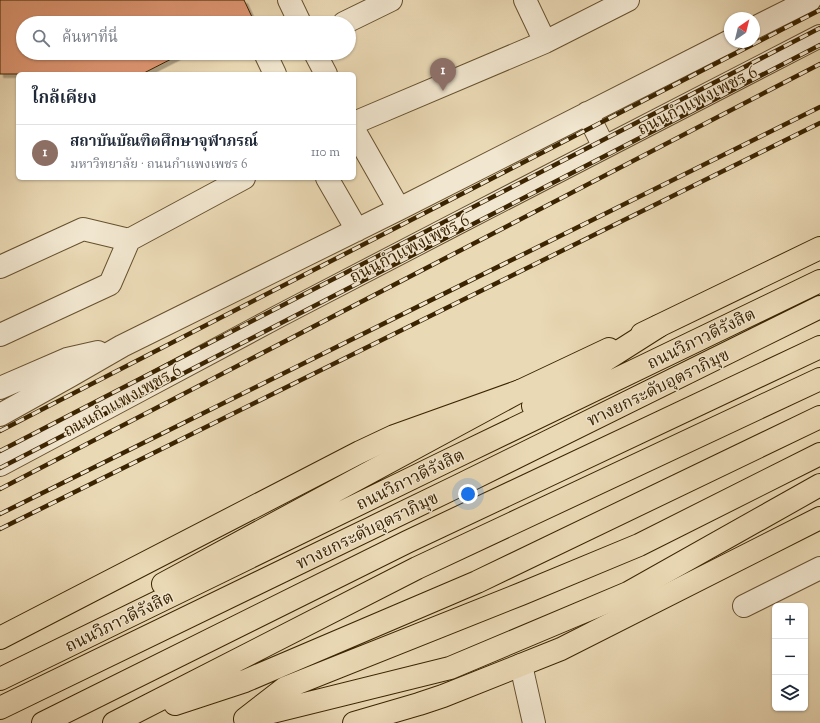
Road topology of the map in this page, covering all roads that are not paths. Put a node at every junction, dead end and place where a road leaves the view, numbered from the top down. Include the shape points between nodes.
1 (288, 0) edge
2 (392, 0) edge
3 (525, 0) edge
4 (628, 0) edge
5 (810, 0) edge
6 (296, 16) edge
7 (356, 17) edge
8 (760, 25) edge
9 (820, 36) edge
10 (545, 42) junction
11 (724, 43) edge
12 (269, 60) edge
13 (319, 60) edge
14 (274, 72) edge
15 (325, 72) edge
16 (587, 113) junction
17 (356, 122) edge
18 (356, 134) edge
19 (604, 147) junction
20 (240, 180) edge
21 (328, 180) edge
22 (399, 209) junction
23 (357, 230) junction
24 (129, 240) junction
25 (820, 248) edge
26 (0, 268) edge
27 (820, 281) edge
28 (820, 307) edge
29 (659, 326) junction
30 (0, 334) edge
31 (122, 346) junction
32 (820, 347) edge
33 (820, 380) edge
34 (0, 388) edge
35 (520, 391) junction
36 (0, 414) edge
37 (820, 417) edge
38 (820, 454) edge
39 (447, 461) junction
40 (0, 465) edge
41 (820, 485) edge
42 (820, 518) edge
43 (820, 568) edge
44 (744, 606) dead end
45 (0, 638) edge
46 (521, 665) junction
47 (0, 673) edge
48 (0, 679) edge
49 (0, 708) edge
50 (241, 721) edge
51 (43, 723) edge
52 (115, 723) edge
53 (354, 723) edge
54 (534, 723) edge

1 - 6 street
2 - 7 street
3 - 10 street
4 - 10 street
5 - 8 street
9 - 19 street, ถนนกำแพงเพชร 6
10 - 17 street
11 - 16 street
12 - 14 street
13 - 15 street
16 - 19 street
16 - 22 street
18 - 22 street
19 - 40 street, ถนนกำแพงเพชร 6
20 - 24 street
21 - 23 street
22 - 23 street
23 - 31 street
24 - 26 street via 83,229
24 - 30 street via 110,284
25 - 29 main road, ถนนวิภาวดีรังสิต
27 - 39 main road, ถนนวิภาวดีรังสิต
28 - 49 main road, ทางยกระดับอุตราภิมุข
29 - 35 main road, ถนนวิภาวดีรังสิต
29 - 39 main road
31 - 34 street via 67,360
31 - 36 street
32 - 51 main road, ทางยกระดับอุตราภิมุข via 407,542
33 - 52 main road via 417,568
35 - 45 main road, ถนนวิภาวดีรังสิต via 394,436 360,452
35 - 47 main road
37 - 52 main road via 477,582 246,681
38 - 50 main road via 639,545 284,688
39 - 48 main road, ถนนวิภาวดีรังสิต
41 - 50 main road via 628,593 450,668
42 - 46 main road via 561,649
43 - 44 street
46 - 53 main road via 443,696
46 - 54 street

